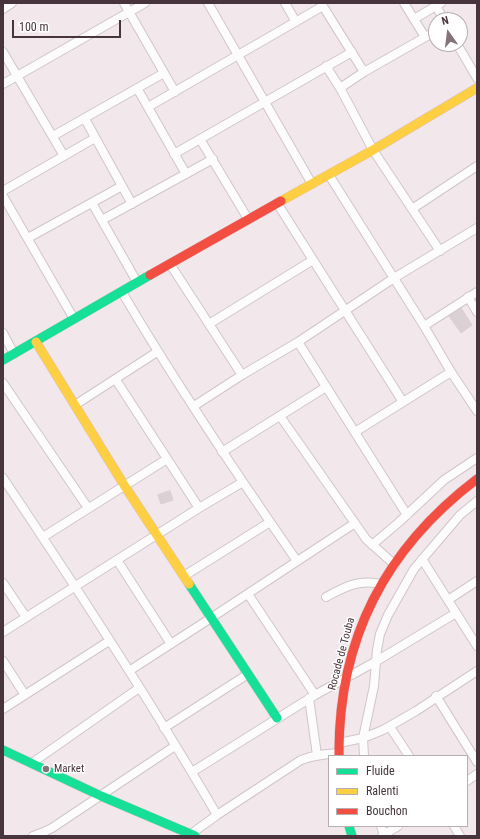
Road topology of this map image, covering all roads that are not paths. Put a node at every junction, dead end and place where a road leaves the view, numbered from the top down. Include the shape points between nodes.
1 (12, 3) edge
2 (124, 3) edge
3 (145, 3) edge
4 (208, 3) edge
5 (286, 3) edge
6 (404, 3) edge
7 (439, 4) edge
8 (322, 5) edge
9 (3, 8) edge
10 (129, 12) junction
11 (414, 19) junction
12 (296, 22) junction
13 (428, 35) edge
14 (425, 37) junction
15 (3, 52) edge
16 (352, 52) junction
17 (462, 52) edge
18 (238, 55) junction
19 (326, 66) junction
20 (364, 72) junction
21 (164, 73) junction
22 (17, 76) junction
23 (477, 78) edge
24 (3, 84) edge
25 (137, 88) junction
26 (340, 88) junction
27 (477, 88) edge
28 (175, 92) junction
29 (264, 102) junction
30 (148, 107) junction
31 (85, 119) junction
32 (52, 136) junction
33 (95, 138) junction
34 (200, 139) junction
35 (373, 150) junction
36 (174, 154) junction
37 (64, 156) junction
38 (214, 159) junction
39 (477, 166) edge
40 (186, 174) junction
41 (329, 175) junction
42 (312, 184) junction
43 (122, 186) junction
44 (3, 191) edge
45 (3, 196) edge
46 (92, 203) junction
47 (277, 203) junction
48 (132, 204) junction
49 (412, 209) junction
50 (248, 218) junction
51 (102, 220) junction
52 (477, 228) edge
53 (28, 238) junction
54 (440, 251) junction
55 (314, 260) junction
56 (170, 264) junction
57 (394, 278) junction
58 (137, 282) junction
59 (122, 292) junction
60 (477, 292) edge
61 (468, 297) junction
62 (345, 311) junction
63 (477, 312) edge
64 (74, 319) junction
65 (209, 324) junction
66 (424, 326) junction
67 (3, 333) edge
68 (36, 342) junction
69 (298, 342) junction
70 (157, 352) junction
71 (14, 354) junction
72 (3, 360) edge
73 (451, 372) junction
74 (242, 375) junction
75 (116, 380) junction
76 (3, 383) edge
77 (326, 387) junction
78 (404, 402) junction
79 (75, 405) junction
80 (194, 406) junction
81 (477, 411) edge
82 (280, 416) junction
83 (355, 432) junction
84 (222, 452) junction
85 (167, 458) junction
86 (477, 458) edge
87 (3, 478) edge
88 (477, 479) edge
89 (243, 482) junction
90 (124, 485) junction
91 (477, 501) edge
92 (88, 508) junction
93 (199, 508) junction
94 (407, 515) junction
95 (270, 522) junction
96 (354, 523) junction
97 (157, 534) junction
98 (43, 537) junction
99 (372, 545) junction
100 (422, 559) junction
101 (117, 560) junction
102 (297, 562) junction
103 (394, 565) junction
104 (184, 576) junction
105 (477, 581) edge
106 (3, 583) edge
107 (381, 584) junction
108 (76, 587) junction
109 (248, 594) junction
110 (326, 596) dead end
111 (448, 600) junction
112 (456, 613) junction
113 (26, 617) junction
114 (211, 618) junction
115 (3, 632) edge
116 (109, 641) junction
117 (171, 644) junction
118 (477, 646) edge
119 (3, 661) edge
120 (375, 662) junction
121 (128, 671) junction
122 (477, 671) edge
123 (248, 674) junction
124 (347, 676) junction
125 (139, 688) junction
126 (25, 695) junction
127 (312, 696) junction
128 (436, 696) junction
129 (3, 709) edge
130 (277, 718) junction
131 (390, 727) junction
132 (164, 728) junction
133 (363, 738) junction
134 (339, 743) junction
135 (175, 746) junction
136 (3, 750) edge
137 (339, 754) edge
138 (317, 755) junction
139 (364, 755) edge
140 (408, 755) edge
141 (477, 762) edge
142 (32, 764) junction
143 (192, 772) junction
144 (477, 774) edge
145 (468, 780) edge
146 (101, 796) junction
147 (217, 815) junction
148 (396, 827) edge
149 (455, 827) edge
150 (45, 834) edge
151 (193, 835) edge
152 (33, 836) edge
153 (383, 836) edge
154 (460, 836) edge

1 - 9 street
2 - 10 street
3 - 10 street
4 - 18 street
5 - 12 street
6 - 11 street
7 - 11 street
8 - 12 street
8 - 16 street
10 - 21 street
10 - 22 street
11 - 14 street
12 - 18 street
13 - 14 street
14 - 20 street
15 - 22 street
16 - 19 street
16 - 20 street
17 - 23 street
18 - 28 street
18 - 29 street
19 - 26 street
19 - 29 street
20 - 26 street
21 - 25 street
21 - 28 street
22 - 24 street
22 - 32 street
25 - 30 street
25 - 31 street
26 - 35 street
27 - 35 street
28 - 30 street
29 - 34 street
29 - 42 street
30 - 36 street
31 - 32 street
31 - 33 street
32 - 37 street
33 - 37 street
33 - 43 street
34 - 36 street
34 - 38 street
35 - 41 street
35 - 49 street
36 - 40 street
37 - 44 street
38 - 40 street
38 - 50 street
39 - 49 street
40 - 48 street
41 - 42 street
41 - 57 street
42 - 47 street
43 - 46 street
43 - 48 street
45 - 53 street
46 - 51 street
46 - 53 street
47 - 50 street
47 - 55 street
48 - 51 street
49 - 54 street
50 - 56 street
51 - 58 street
52 - 54 street
53 - 64 street
54 - 57 street
55 - 62 street
55 - 65 street
56 - 58 street
56 - 65 street
57 - 62 street
57 - 66 street
58 - 59 street
59 - 64 street
59 - 70 street
60 - 61 street
61 - 63 street
61 - 66 street
62 - 69 street
62 - 78 street
64 - 68 street
65 - 74 street
66 - 73 street
67 - 71 street
68 - 71 street
68 - 79 street
69 - 74 street
69 - 77 street
70 - 75 street
70 - 80 street
71 - 72 street
73 - 78 street
73 - 81 street
74 - 80 street
75 - 79 street
75 - 85 street
76 - 92 street
77 - 82 street
77 - 83 street
78 - 83 street
79 - 90 street
80 - 84 street
82 - 84 street
82 - 96 street
83 - 94 street
84 - 89 street
85 - 90 street
85 - 93 street
86 - 94 street via 444,480
87 - 98 street
88 - 103 street, Rocade de Touba via 452,499
89 - 93 street
89 - 95 street
90 - 92 street
90 - 97 street
91 - 100 street via 460,515
92 - 98 street
93 - 97 street
94 - 99 street
95 - 102 street
95 - 104 street
96 - 99 street
96 - 102 street
97 - 101 street
97 - 104 street
98 - 108 street
99 - 103 street
100 - 111 street
100 - 120 street via 388,615 380,634
101 - 108 street
101 - 117 street
102 - 109 street
103 - 107 street, Rocade de Touba
104 - 114 street
105 - 111 street
106 - 113 street
107 - 110 street via 356,583
107 - 124 street, Rocade de Touba via 362,622
108 - 113 street
108 - 116 street
109 - 114 street
109 - 127 street
111 - 112 street
112 - 118 street
112 - 120 street
113 - 115 street
114 - 117 street
114 - 123 street
116 - 121 street
116 - 126 street
117 - 121 street
119 - 126 street
120 - 124 street
120 - 133 street via 374,686
121 - 125 street
122 - 128 street
123 - 130 street
123 - 132 street
124 - 127 street
124 - 134 street, Rocade de Touba
125 - 132 street
125 - 142 street
126 - 129 street
127 - 130 street
127 - 138 street
128 - 131 street
128 - 141 street
130 - 143 street
131 - 133 street
131 - 140 street
132 - 135 street
133 - 134 street
133 - 139 street
134 - 137 street, Rocade de Touba
135 - 143 street
135 - 146 street
136 - 142 street
137 - 138 street
138 - 147 street via 301,760
142 - 146 street
143 - 147 street
144 - 145 street
146 - 150 street
146 - 151 street
147 - 151 street
148 - 153 street
149 - 154 street
150 - 152 street

